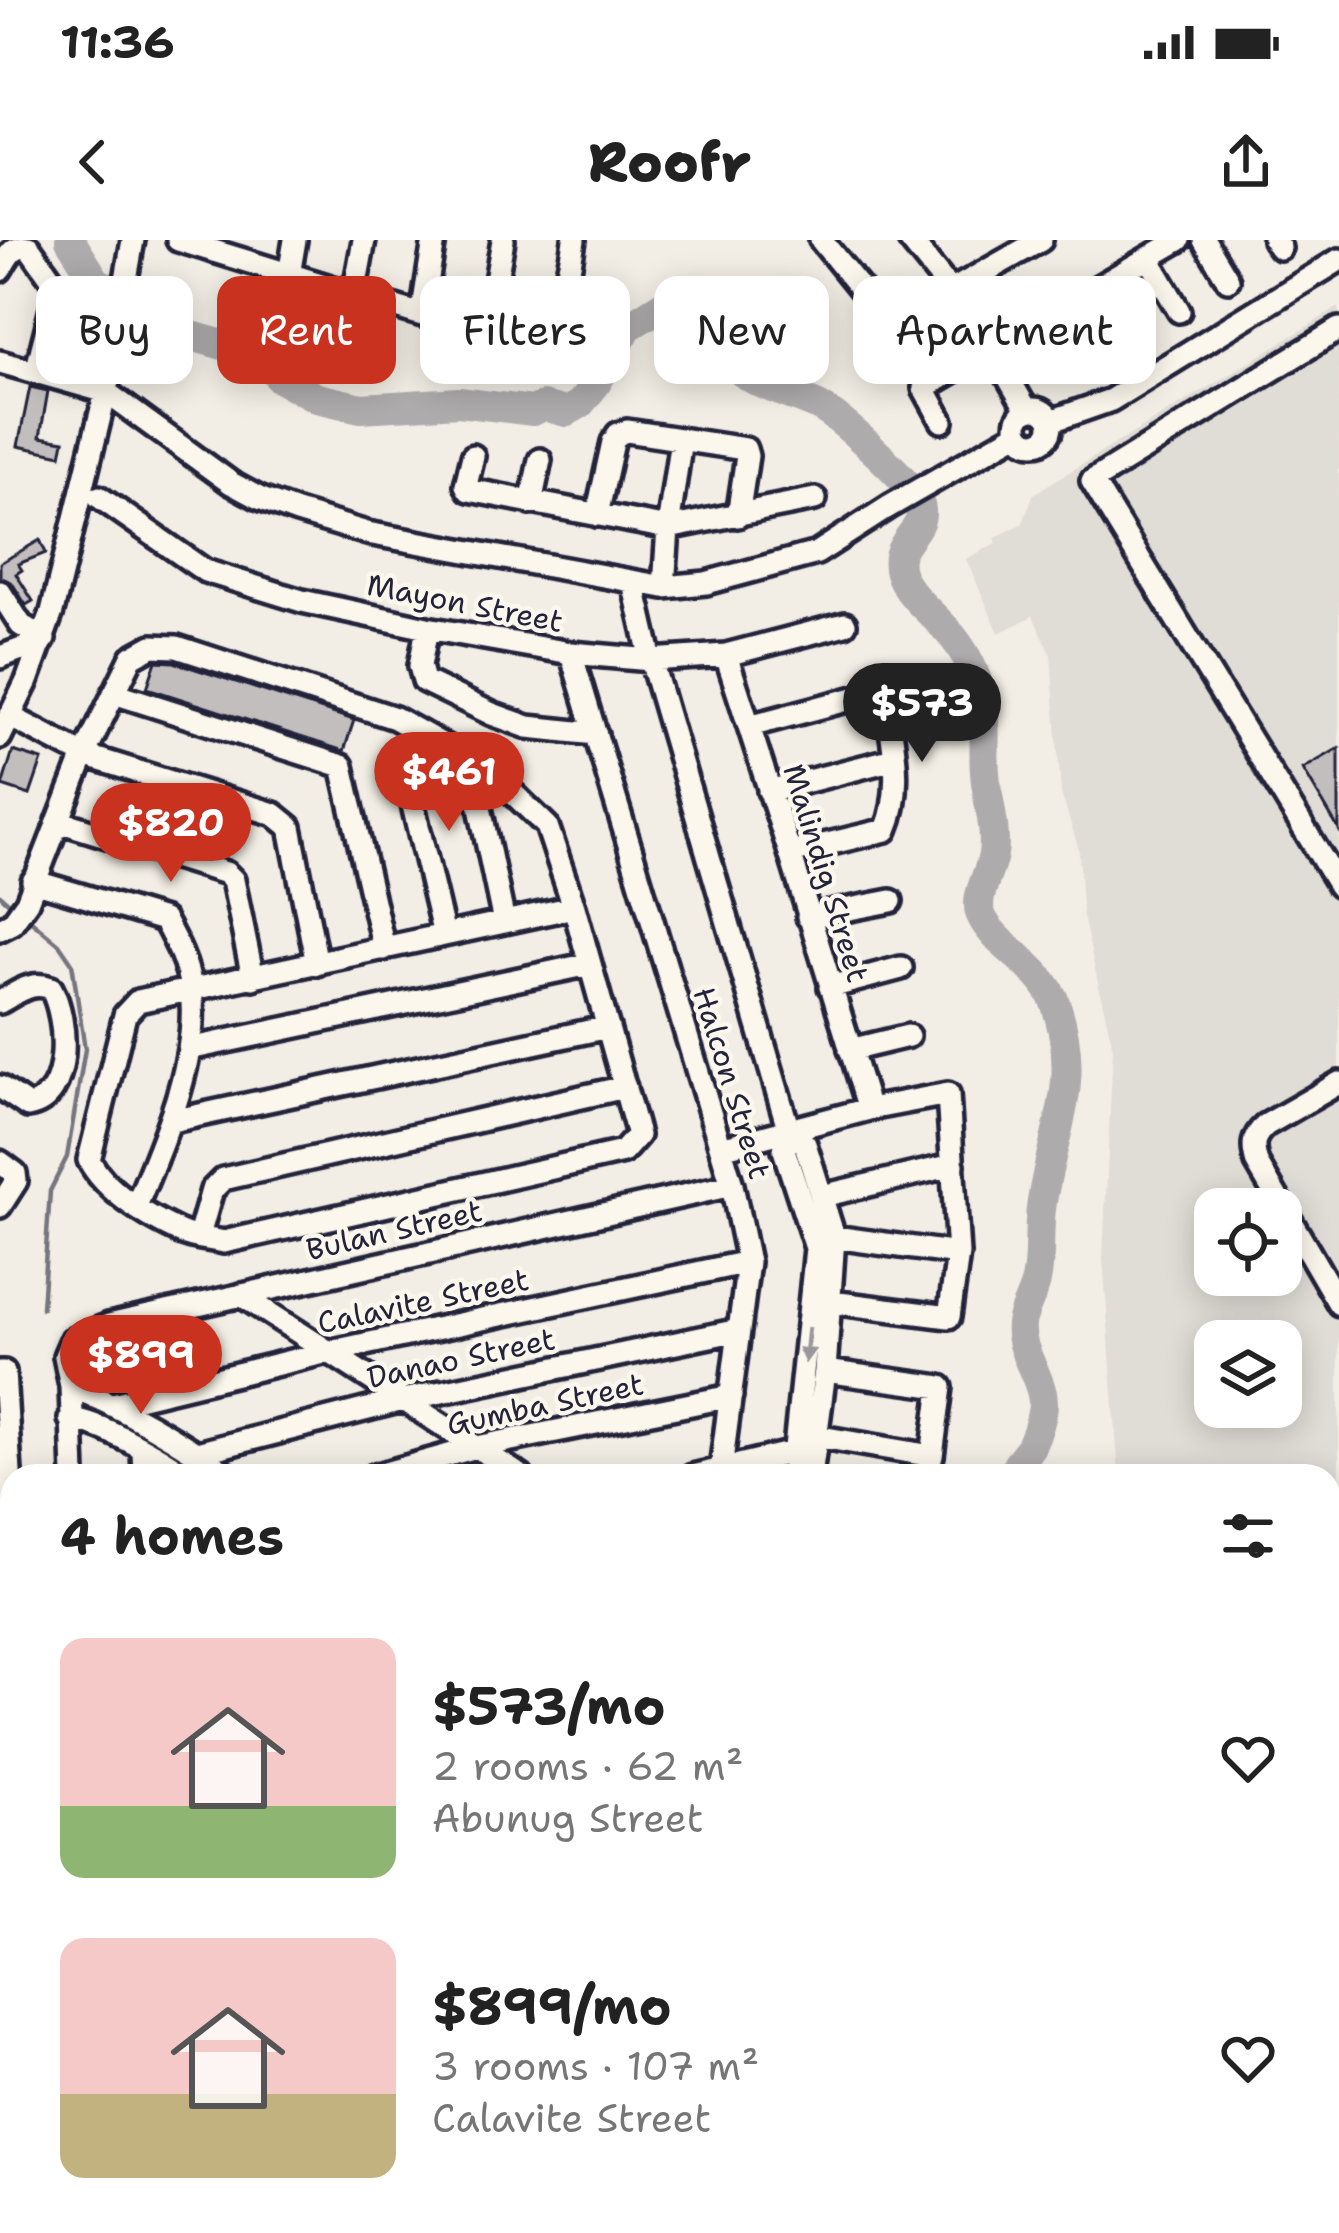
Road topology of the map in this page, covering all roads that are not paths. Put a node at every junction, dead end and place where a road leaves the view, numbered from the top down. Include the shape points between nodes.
1 (134, 240) edge
2 (178, 240) edge
3 (295, 240) edge
4 (364, 240) edge
5 (434, 240) edge
6 (502, 240) edge
7 (574, 240) edge
8 (821, 240) edge
9 (910, 240) edge
10 (1041, 240) edge
11 (1179, 240) edge
12 (1204, 240) edge
13 (28, 243) edge
14 (226, 247) edge
15 (1003, 249) edge
16 (1148, 258) junction
17 (1339, 260) edge
18 (0, 270) edge
19 (289, 274) junction
20 (50, 276) edge
21 (296, 276) edge
22 (357, 276) edge
23 (428, 276) edge
24 (496, 276) edge
25 (569, 276) edge
26 (939, 276) edge
27 (971, 276) edge
28 (1117, 276) edge
29 (853, 280) edge
30 (1228, 280) dead end
31 (1179, 311) dead end
32 (1339, 329) edge
33 (0, 362) edge
34 (36, 372) edge
35 (78, 384) edge
36 (930, 384) edge
37 (1012, 384) edge
38 (106, 392) junction
39 (1027, 410) junction
40 (942, 421) dead end
41 (1051, 422) junction
42 (1018, 433) junction
43 (681, 440) junction
44 (473, 456) dead end
45 (540, 460) dead end
46 (99, 496) dead end
47 (814, 499) dead end
48 (531, 502) junction
49 (597, 515) junction
50 (738, 516) junction
51 (668, 528) junction
52 (633, 582) junction
53 (664, 587) junction
54 (0, 592) edge
55 (845, 624) dead end
56 (428, 628) junction
57 (43, 640) junction
58 (571, 653) junction
59 (726, 656) junction
60 (0, 657) edge
61 (651, 660) junction
62 (115, 693) junction
63 (749, 726) junction
64 (4, 727) edge
65 (413, 728) junction
66 (596, 734) junction
67 (84, 754) junction
68 (894, 759) junction
69 (490, 772) junction
70 (769, 791) junction
71 (58, 821) junction
72 (790, 853) junction
73 (1339, 886) edge
74 (30, 892) junction
75 (891, 901) dead end
76 (574, 907) junction
77 (808, 917) junction
78 (504, 922) junction
79 (6, 926) edge
80 (444, 935) junction
81 (384, 949) junction
82 (317, 964) junction
83 (590, 964) junction
84 (902, 968) dead end
85 (254, 978) junction
86 (830, 987) junction
87 (191, 991) junction
88 (0, 1002) edge
89 (608, 1027) junction
90 (908, 1036) dead end
91 (189, 1049) junction
92 (850, 1050) junction
93 (1339, 1083) edge
94 (0, 1087) edge
95 (625, 1087) junction
96 (868, 1109) junction
97 (172, 1121) junction
98 (789, 1131) junction
99 (721, 1148) junction
100 (0, 1162) edge
101 (953, 1165) junction
102 (732, 1185) junction
103 (822, 1196) junction
104 (136, 1206) junction
105 (0, 1207) edge
106 (199, 1236) junction
107 (834, 1237) junction
108 (958, 1254) junction
109 (748, 1262) junction
110 (241, 1295) junction
111 (831, 1302) junction
112 (1339, 1304) edge
113 (739, 1330) junction
114 (328, 1352) junction
115 (825, 1371) junction
116 (0, 1372) edge
117 (70, 1386) junction
118 (730, 1396) junction
119 (404, 1400) junction
120 (112, 1404) junction
121 (70, 1419) junction
122 (815, 1436) junction
123 (477, 1447) junction
124 (143, 1450) junction
125 (794, 1452) junction
126 (197, 1453) junction
127 (9, 1464) edge
128 (73, 1464) edge
129 (144, 1464) edge
130 (167, 1464) edge
131 (212, 1464) edge
132 (417, 1464) edge
133 (503, 1464) edge
134 (723, 1464) edge
135 (743, 1464) edge
136 (793, 1464) edge
137 (813, 1464) edge

1 - 38 street
2 - 14 street
3 - 19 street
4 - 22 street
5 - 23 street
6 - 24 street
7 - 25 street
8 - 29 street
9 - 26 street
10 - 15 street
11 - 16 street
12 - 30 street
13 - 18 street via 12,250
13 - 20 street
14 - 19 street
15 - 27 street
16 - 28 street
16 - 31 street
17 - 41 street via 1111,400
19 - 21 street
32 - 73 street via 1092,481
33 - 34 street
35 - 38 street
36 - 40 street via 923,388
37 - 39 street
38 - 52 street via 230,483 297,512 367,533
38 - 57 street
39 - 41 street
39 - 42 street
41 - 42 street via 1042,441
42 - 53 street via 804,558
43 - 49 street via 618,434
43 - 50 street via 745,448
43 - 51 street
44 - 48 street via 466,488
45 - 48 street
46 - 56 street, Mayon Street via 205,571
47 - 50 street
48 - 49 street
49 - 51 street
50 - 51 street
51 - 53 street
52 - 53 street
52 - 61 street
54 - 57 street
55 - 59 street, Mayon Street
56 - 58 street, Mayon Street
56 - 66 street via 424,681 528,727
57 - 60 street
57 - 64 street
58 - 61 street, Mayon Street
58 - 66 street, Halcon Street
59 - 61 street, Mayon Street
59 - 63 street, Malindig Street
61 - 98 street
62 - 65 street via 131,657 152,646 177,647
62 - 67 street
62 - 81 street via 342,766
63 - 68 street via 885,690
63 - 70 street, Malindig Street
64 - 67 street via 50,752
65 - 69 street
65 - 80 street via 402,759
66 - 99 street, Halcon Street
67 - 71 street
67 - 82 street via 274,814 290,826
68 - 70 street
68 - 72 street via 896,808 886,830
69 - 76 street via 547,826
69 - 78 street via 479,803
70 - 72 street, Malindig Street
71 - 74 street
71 - 85 street via 226,873
72 - 77 street, Malindig Street
74 - 79 street
74 - 87 street via 164,920
75 - 77 street
76 - 78 street
76 - 83 street
77 - 86 street, Malindig Street
78 - 80 street
80 - 81 street
81 - 82 street
82 - 85 street
83 - 89 street
83 - 91 street
84 - 86 street
85 - 87 street
86 - 92 street, Malindig Street
87 - 91 street
87 - 104 street via 138,1001 125,1015 89,1160
88 - 94 street via 30,986 51,988 64,1028 50,1097 28,1106
89 - 95 street
89 - 97 street
90 - 92 street
91 - 97 street
92 - 96 street, Malindig Street
93 - 112 street via 1266,1125 1253,1143
95 - 106 street via 223,1179
95 - 106 street via 638,1136 623,1153 224,1242
96 - 98 street
96 - 101 street via 948,1094
97 - 104 street
98 - 99 street
98 - 103 street via 805,1144
98 -> 125 street via 784,1150 816,1248
99 - 102 street, Halcon Street
100 - 105 street via 16,1181
101 - 103 street
101 - 108 street
102 - 109 street, Halcon Street
102 - 110 street, Bulan Street
103 - 107 street
104 - 106 street
107 - 108 street
107 - 111 street
108 - 111 street via 949,1317
109 - 113 street, Halcon Street
109 - 114 street, Calavite Street
110 - 114 street
110 - 117 street, Bulan Street via 72,1340 65,1356
111 - 115 street
113 - 118 street, Halcon Street
113 - 119 street, Danao Street
114 - 119 street
114 - 120 street, Calavite Street
115 - 122 street
115 - 122 street via 940,1387 932,1456
116 - 127 street
117 - 120 street
117 - 121 street
118 - 123 street, Gumba Street
118 - 134 street, Halcon Street
119 - 123 street
119 - 126 street, Danao Street
120 - 126 street
121 - 124 street
121 - 128 street
122 - 137 street
123 - 132 street, Gumba Street
123 - 133 street
124 - 129 street
124 - 130 street
125 - 135 street
125 - 136 street
126 - 131 street

